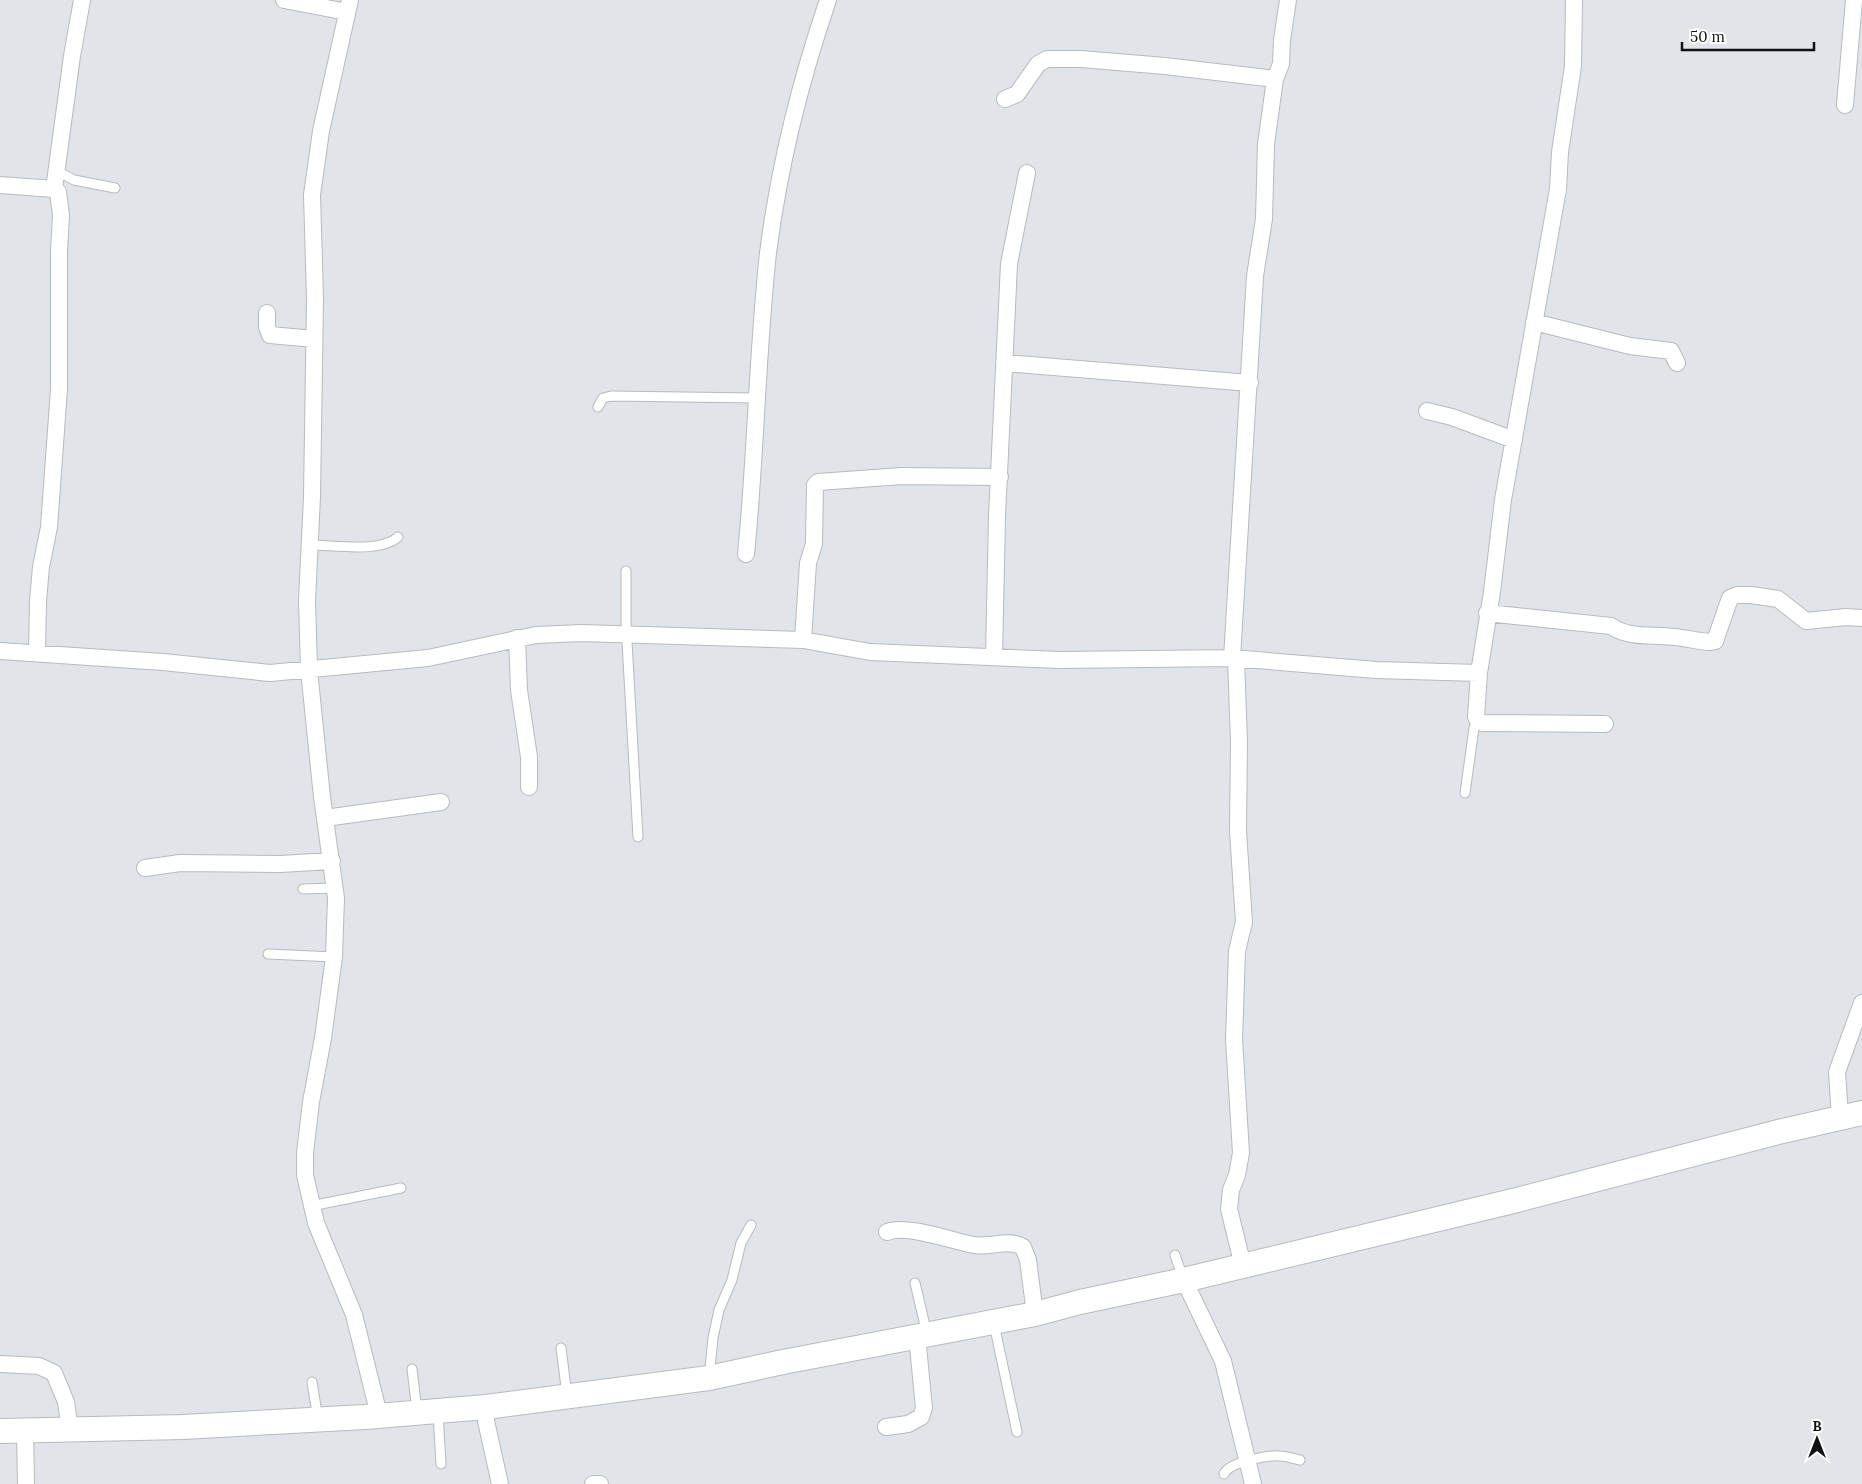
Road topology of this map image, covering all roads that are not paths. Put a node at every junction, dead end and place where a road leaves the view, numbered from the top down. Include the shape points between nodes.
1 (82, 0) edge
2 (284, 0) edge
3 (828, 0) edge
4 (1288, 0) edge
5 (1574, 0) edge
6 (1854, 0) edge
7 (345, 8) edge
8 (1275, 79) junction
9 (1005, 99) dead end
10 (1845, 105) dead end
11 (57, 171) junction
12 (1028, 174) dead end
13 (0, 185) edge
14 (115, 188) dead end
15 (54, 189) junction
16 (267, 312) dead end
17 (1534, 322) junction
18 (310, 338) junction
19 (1005, 363) junction
20 (1677, 363) dead end
21 (1250, 382) junction
22 (757, 398) junction
23 (598, 406) dead end
24 (1427, 411) dead end
25 (1514, 440) junction
26 (1000, 477) junction
27 (398, 537) dead end
28 (310, 545) junction
29 (746, 554) dead end
30 (626, 571) dead end
31 (1487, 613) junction
32 (1862, 618) edge
33 (626, 629) junction
34 (804, 636) junction
35 (517, 638) junction
36 (0, 651) edge
37 (37, 653) junction
38 (994, 654) junction
39 (1233, 656) junction
40 (309, 670) junction
41 (1479, 673) junction
42 (1478, 721) junction
43 (1605, 724) dead end
44 (529, 786) dead end
45 (1465, 793) dead end
46 (441, 802) dead end
47 (325, 818) junction
48 (638, 837) dead end
49 (327, 862) junction
50 (146, 868) dead end
51 (332, 888) junction
52 (306, 889) dead end
53 (268, 954) dead end
54 (330, 956) junction
55 (1862, 1003) edge
56 (1851, 1116) edge
57 (401, 1188) dead end
58 (311, 1206) junction
59 (751, 1225) dead end
60 (887, 1232) dead end
61 (1175, 1255) dead end
62 (1243, 1266) junction
63 (915, 1283) dead end
64 (1186, 1286) junction
65 (1035, 1314) junction
66 (994, 1325) junction
67 (921, 1338) junction
68 (561, 1348) dead end
69 (0, 1364) edge
70 (412, 1370) dead end
71 (709, 1378) junction
72 (312, 1382) dead end
73 (567, 1395) junction
74 (431, 1414) junction
75 (486, 1414) junction
76 (378, 1415) junction
77 (318, 1419) junction
78 (886, 1427) dead end
79 (70, 1430) junction
80 (0, 1431) edge
81 (1017, 1432) dead end
82 (25, 1436) junction
83 (1248, 1460) junction
84 (1300, 1460) dead end
85 (440, 1464) dead end
86 (1224, 1474) dead end
87 (26, 1484) edge
88 (500, 1484) edge
89 (593, 1484) edge
90 (600, 1484) edge
91 (1253, 1484) edge

1 - 11 street
2 - 7 street
3 - 22 street via 795,110 777,196 768,253
4 - 8 street via 1280,71
5 - 17 street via 1573,66 1558,189
6 - 10 street
7 - 18 street via 312,195
8 - 9 street via 1165,66 1047,59 1038,64 1017,94
8 - 21 street via 1266,144 1262,237 1255,276
11 - 14 lane via 74,180
11 - 15 street
12 - 19 street via 1010,264
13 - 15 street
15 - 37 street via 58,192 61,215 58,389 50,518 38,601
16 - 18 street via 270,335
17 - 20 street via 1616,342 1671,351
17 - 25 street
18 - 28 street
19 - 21 street
19 - 26 street
21 - 39 street via 1232,628
22 - 23 lane via 611,396 603,398
22 - 29 street
24 - 25 street
25 - 31 street
26 - 34 street via 902,476 818,482 814,488 814,538 808,563
26 - 38 street
27 - 28 lane via 391,544 379,546
28 - 40 street via 307,600
30 - 33 lane
31 - 32 street via 1612,626 1643,636 1672,636 1709,642 1715,641 1730,598 1737,595 1778,599 1806,621
31 - 41 street
33 - 34 street
33 - 35 street
33 - 48 lane
34 - 38 street via 870,652
35 - 40 street via 428,658
35 - 44 street
36 - 37 street
37 - 40 street via 262,672
38 - 39 street via 1060,660
39 - 41 street via 1376,670
39 - 62 street via 1244,922 1237,950 1234,1030 1240,1164 1231,1190 1229,1209
40 - 47 street
41 - 42 street
42 - 43 street
42 - 45 lane via 1474,728
46 - 47 street
47 - 49 street
49 - 50 street via 180,863
49 - 51 street
51 - 52 lane
51 - 54 street
53 - 54 lane
54 - 58 street via 305,1152 305,1175
55 - 56 street via 1837,1072
56 - 62 street
57 - 58 lane
58 - 76 street via 354,1315
59 - 71 lane via 741,1243 732,1280 719,1310
60 - 65 street via 908,1231 977,1246 1017,1243 1023,1247 1028,1260
61 - 64 lane
62 - 64 street
63 - 67 lane
64 - 65 street via 1080,1302
64 - 83 street via 1223,1361
65 - 66 street
66 - 67 street
66 - 81 lane
67 - 71 street
67 - 78 street via 924,1408 921,1418 908,1424
68 - 73 lane
69 - 79 street via 39,1366 54,1373 66,1402
70 - 74 lane
71 - 73 street
72 - 77 lane
73 - 75 street
74 - 75 street
74 - 76 street
74 - 85 lane via 439,1439
75 - 88 street
76 - 77 street
77 - 79 street via 184,1428
79 - 82 street
80 - 82 street
82 - 87 street
83 - 84 lane via 1282,1456
83 - 86 lane
83 - 91 street
89 - 90 street

